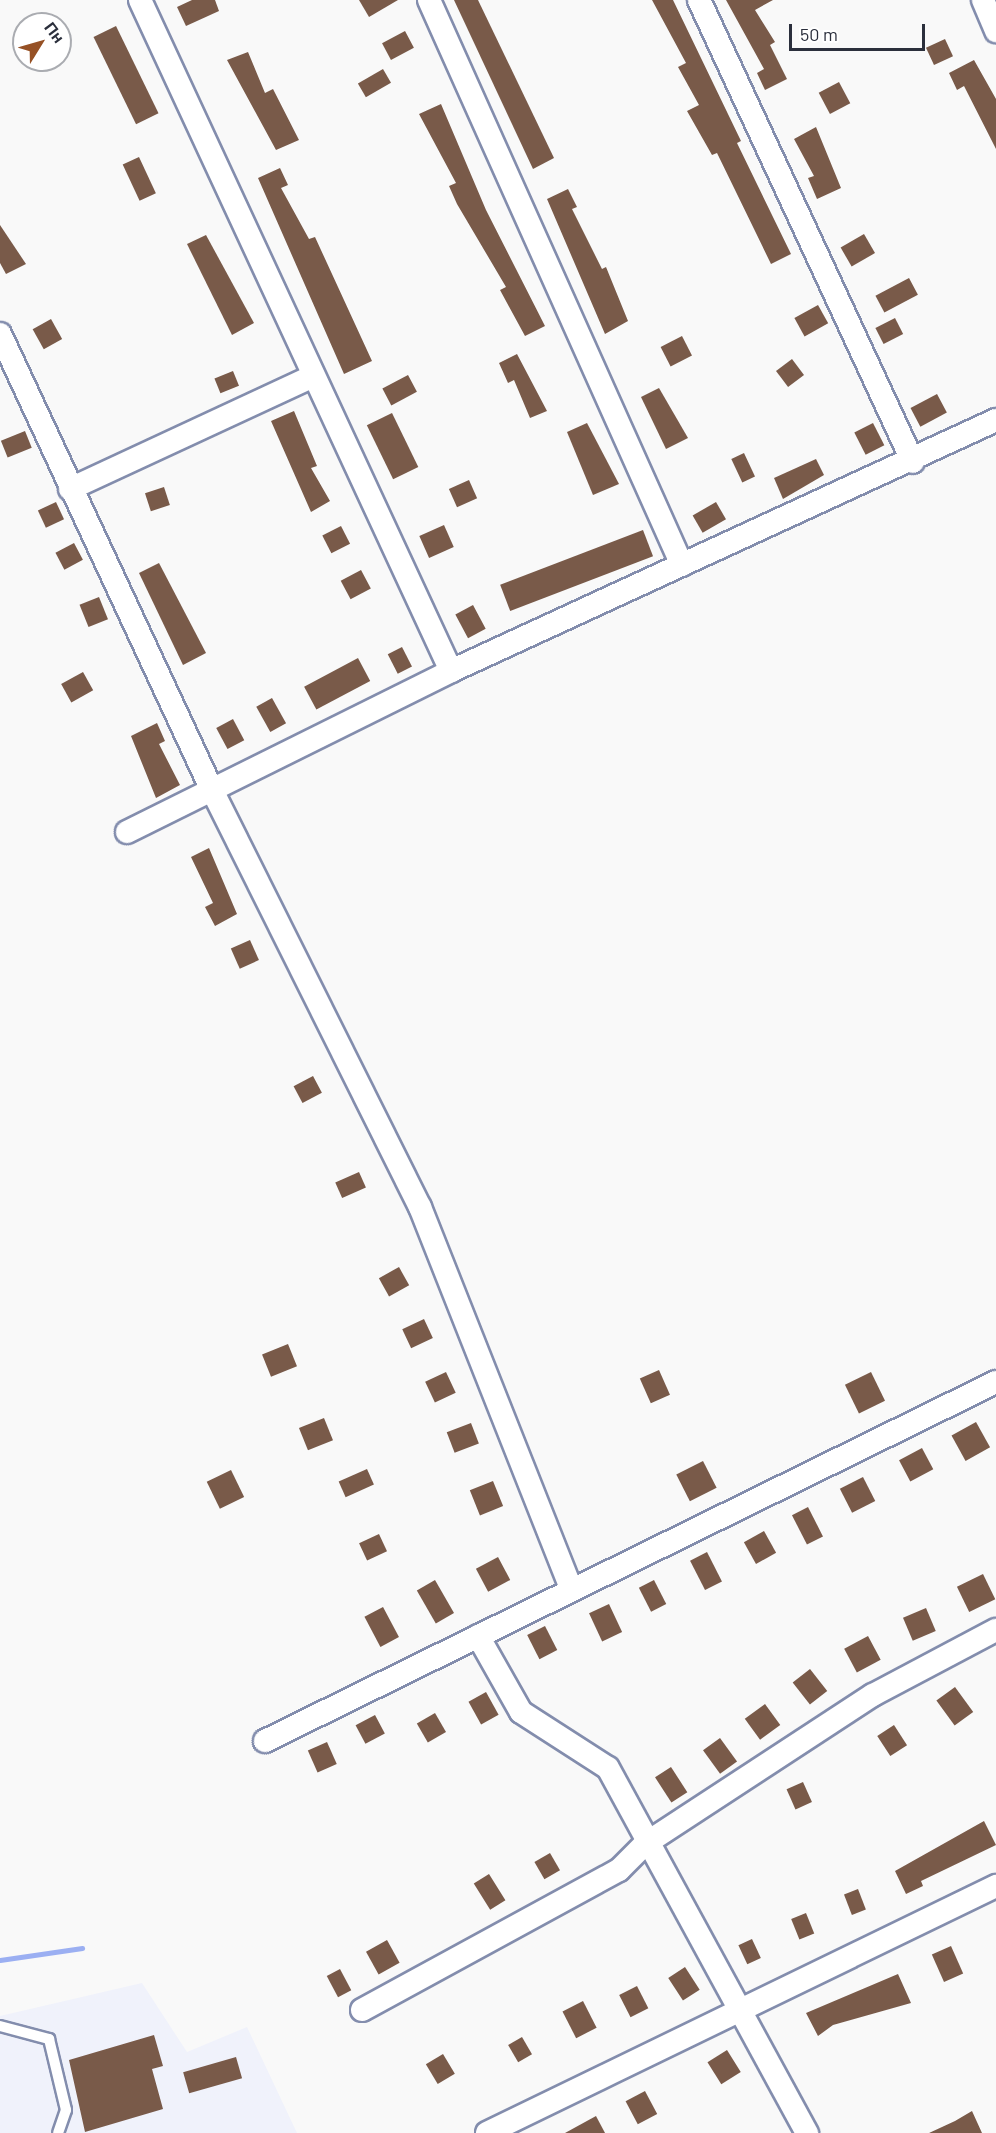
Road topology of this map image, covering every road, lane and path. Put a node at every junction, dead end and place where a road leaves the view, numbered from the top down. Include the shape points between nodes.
1 (140, 0) edge
2 (429, 0) edge
3 (699, 0) edge
4 (983, 0) edge
5 (996, 31) edge
6 (0, 334) edge
7 (313, 376) junction
8 (996, 420) edge
9 (913, 462) junction
10 (70, 489) junction
11 (682, 565) junction
12 (451, 671) junction
13 (212, 790) junction
14 (127, 832) dead end
15 (996, 1382) edge
16 (572, 1590) junction
17 (996, 1630) edge
18 (478, 1636) junction
19 (265, 1741) dead end
20 (645, 1844) junction
21 (996, 1886) edge
22 (737, 2008) junction
23 (362, 2010) dead end
24 (0, 2026) edge
25 (526, 2124) edge
26 (58, 2133) edge
27 (487, 2133) edge
28 (807, 2133) edge

1 - 7 street
2 - 11 street
3 - 9 street
4 - 5 street
6 - 10 street
7 - 10 street
7 - 12 street
8 - 9 street
9 - 11 street
10 - 13 street
11 - 12 street
12 - 13 street
13 - 14 street
13 - 16 street via 420,1207
15 - 16 street
16 - 18 street
17 - 20 street via 873,1695
18 - 19 street
18 - 20 street via 521,1712 608,1768
20 - 22 street
20 - 23 street via 619,1870
21 - 22 street
22 - 25 street
22 - 28 street
24 - 26 lane via 49,2039 66,2110
25 - 27 street

